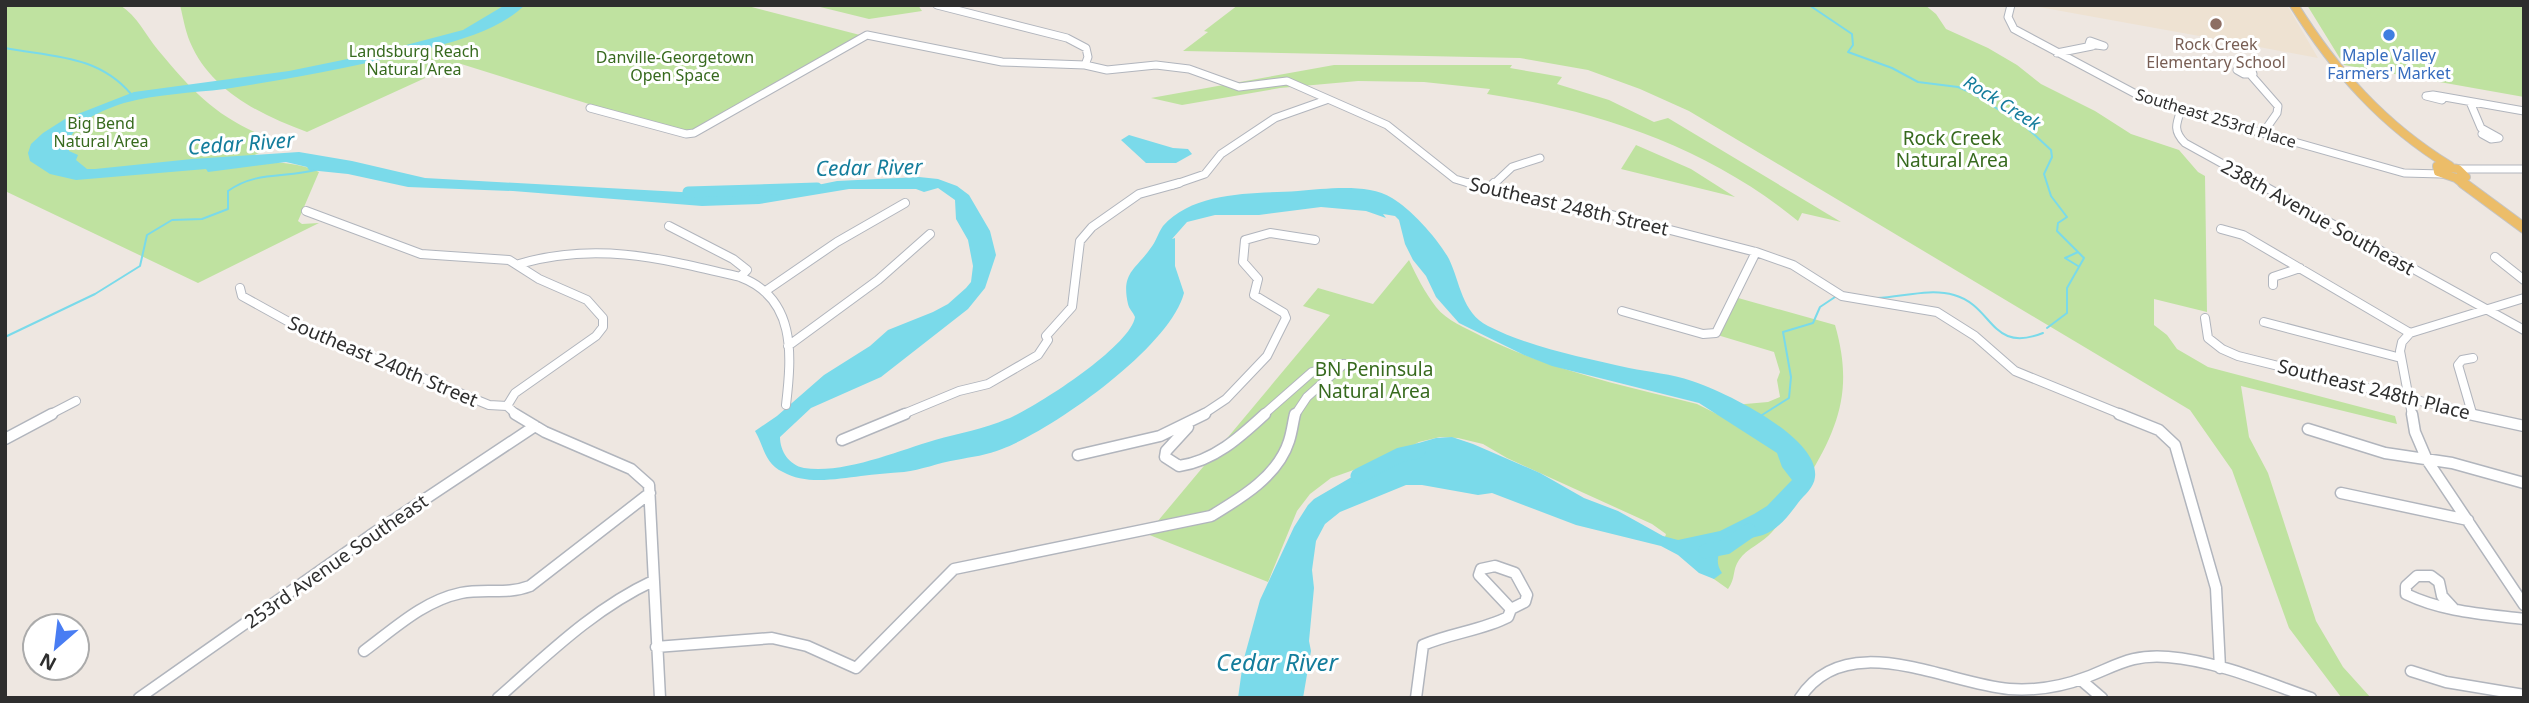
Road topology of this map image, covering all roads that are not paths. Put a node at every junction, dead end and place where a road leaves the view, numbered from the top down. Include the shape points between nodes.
1 (936, 5) edge
2 (2011, 5) edge
3 (2294, 5) edge
4 (2092, 46) dead end
5 (2057, 53) junction
6 (1086, 65) junction
7 (2250, 75) dead end
8 (2439, 96) dead end
9 (1326, 100) junction
10 (2470, 102) junction
11 (590, 108) dead end
12 (2181, 110) junction
13 (2524, 111) edge
14 (2487, 132) dead end
15 (2263, 134) junction
16 (2427, 153) junction
17 (1539, 158) dead end
18 (2524, 169) edge
19 (2439, 170) junction
20 (2459, 173) junction
21 (1487, 190) junction
22 (905, 203) dead end
23 (306, 211) dead end
24 (669, 226) dead end
25 (2524, 228) edge
26 (2221, 229) dead end
27 (930, 234) dead end
28 (1315, 240) dead end
29 (1756, 252) junction
30 (2495, 257) dead end
31 (519, 264) junction
32 (2300, 268) junction
33 (740, 277) junction
34 (2524, 280) edge
35 (2273, 285) dead end
36 (240, 288) dead end
37 (767, 290) junction
38 (2524, 298) edge
39 (2484, 309) junction
40 (1622, 311) dead end
41 (2205, 318) dead end
42 (2264, 322) dead end
43 (2524, 330) edge
44 (2410, 332) junction
45 (789, 346) junction
46 (2402, 358) junction
47 (2473, 358) dead end
48 (2409, 400) junction
49 (76, 401) dead end
50 (786, 405) dead end
51 (507, 406) junction
52 (2472, 413) junction
53 (535, 426) junction
54 (1189, 426) junction
55 (2524, 426) edge
56 (2308, 429) dead end
57 (5, 439) edge
58 (842, 440) dead end
59 (1078, 455) dead end
60 (2427, 460) junction
61 (2524, 483) edge
62 (650, 493) junction
63 (2341, 493) dead end
64 (2468, 520) junction
65 (653, 581) junction
66 (2524, 605) edge
67 (2453, 608) dead end
68 (1511, 609) junction
69 (2524, 619) edge
70 (656, 647) junction
71 (364, 651) dead end
72 (2220, 668) junction
73 (2411, 671) dead end
74 (2081, 680) junction
75 (2498, 694) edge
76 (2524, 695) edge
77 (139, 698) edge
78 (498, 698) edge
79 (660, 698) edge
80 (1416, 698) edge
81 (1800, 698) edge
82 (2102, 698) edge
83 (2311, 698) edge

1 - 6 street via 1067,38 1086,48
2 - 5 street, Southeast 253rd Place via 2008,17 2014,29
3 - 16 main road via 2339,74
4 - 5 street
5 - 12 street, Southeast 253rd Place via 2140,97
6 - 9 street, Southeast 248th Street via 1107,71 1156,65 1189,69 1239,87 1281,79
6 - 11 street, Southeast 248th Street via 975,59 864,36 694,133
7 - 15 street via 2278,106
8 - 10 street
9 - 21 street, Southeast 248th Street via 1387,125 1447,175
9 - 58 street via 1275,118 1221,154 1205,174 1139,194 1092,227 1080,241 1072,307 1050,327 1043,347 1027,363 988,384 959,391
10 - 13 street
10 - 14 street
12 - 15 street, Southeast 253rd Place
12 - 39 street, 238th Avenue Southeast via 2175,126 2185,143
15 - 19 street, Southeast 253rd Place via 2404,173
16 - 19 main road
16 - 20 main road
17 - 21 street via 1512,167
18 - 20 street
19 - 20 main road
20 - 25 main road
21 - 29 street, Southeast 248th Street via 1604,213
22 - 37 street
23 - 31 street via 421,254 504,258
24 - 33 street via 744,267 747,270
26 - 32 street via 2243,235
27 - 45 street via 878,280
28 - 54 street via 1280,233 1257,234 1245,240 1243,262 1258,279 1254,295 1286,318 1270,353 1244,384
29 - 40 street via 1713,334
29 - 72 street, Southeast 248th Street via 1794,265 1842,296 1937,312 1975,336 2015,371 2170,437 2216,588
30 - 34 street
31 - 33 street via 557,252 618,253
31 - 51 street via 539,279 587,300 603,318 603,327 515,393
32 - 35 street via 2273,277
32 - 44 street
33 - 37 street
36 - 51 street, Southeast 240th Street via 242,296 298,327 489,405
37 - 45 street via 780,313
38 - 39 street
39 - 43 street
39 - 44 street
41 - 48 street, Southeast 248th Place via 2208,338 2225,351
42 - 46 street
44 - 46 street via 2402,342
45 - 50 street
46 - 48 street
47 - 52 street via 2458,365
48 - 52 street, Southeast 248th Place
48 - 60 street
49 - 57 street
51 - 53 street, Southeast 240th Street
52 - 55 street, Southeast 248th Place
53 - 62 street, Southeast 240th Street via 631,469 644,478
53 - 77 street, 253rd Avenue Southeast
54 - 59 street via 1138,444
54 - 70 street via 1166,451 1170,464 1196,465 1219,453 1314,370 1344,364 1306,399 1296,412 1281,458 1237,502 1211,516 954,569 856,668 807,646 772,638
56 - 60 street via 2385,453
60 - 61 street
60 - 64 street
62 - 65 street
62 - 71 street via 530,586 512,592 450,595 430,603
63 - 64 street
64 - 66 street
65 - 70 street
65 - 78 street via 610,603
67 - 69 street
68 - 68 street via 1479,575 1481,569 1495,566 1515,573 1527,595 1525,602
68 - 80 street via 1500,621 1423,645
70 - 79 street
72 - 74 street via 2174,658 2141,657
72 - 83 street
73 - 75 street
74 - 81 street via 2016,691 1908,664 1871,662 1843,666 1816,677
74 - 82 street
75 - 76 street

